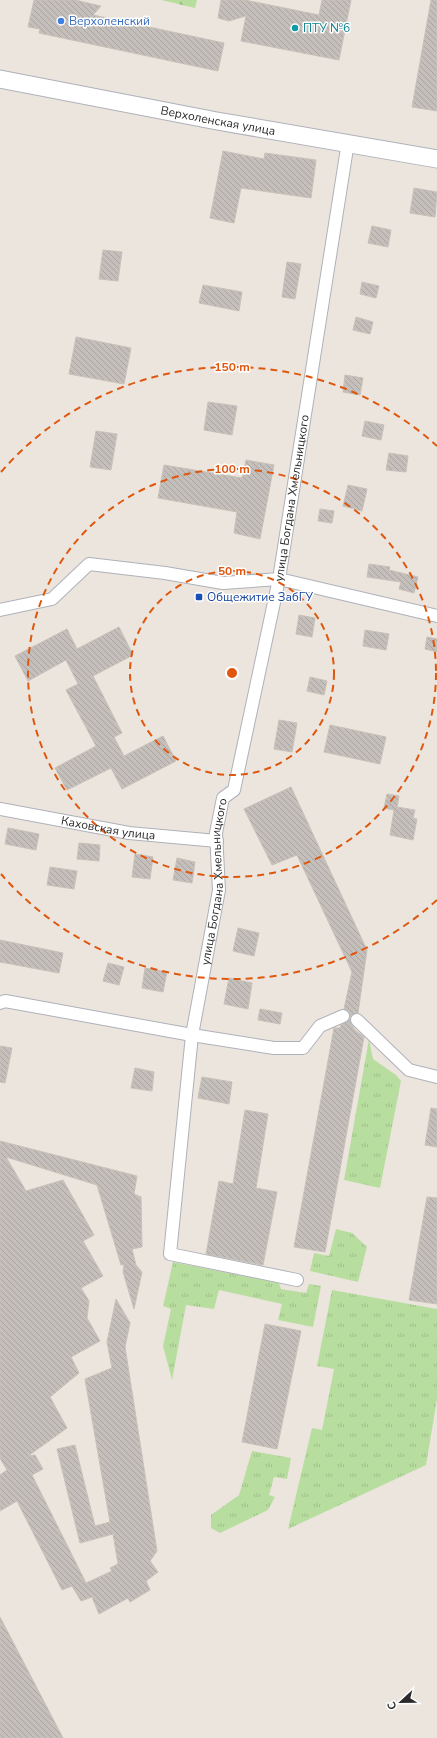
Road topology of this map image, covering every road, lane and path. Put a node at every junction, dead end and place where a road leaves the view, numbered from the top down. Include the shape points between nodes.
1 (0, 80) edge
2 (348, 142) junction
3 (437, 159) edge
4 (279, 579) junction
5 (0, 610) edge
6 (437, 616) edge
7 (0, 809) edge
8 (217, 841) junction
9 (2, 1000) edge
10 (343, 1016) dead end
11 (357, 1020) dead end
12 (192, 1035) junction
13 (437, 1077) edge
14 (297, 1280) dead end

1 - 2 main road, Верхоленская улица via 218,121
2 - 3 main road, Верхоленская улица
2 - 4 street, улица Богдана Хмельницкого
4 - 5 street via 222,583 165,572 90,564 52,599
4 - 6 street
4 - 8 street, улица Богдана Хмельницкого via 234,790 223,798 216,833
7 - 8 street, Каховская улица via 129,833
8 - 12 street, улица Богдана Хмельницкого via 219,890
9 - 12 street
10 - 12 street via 320,1026 303,1048 274,1048
11 - 13 street via 409,1070
12 - 14 street, улица Богдана Хмельницкого via 170,1254

